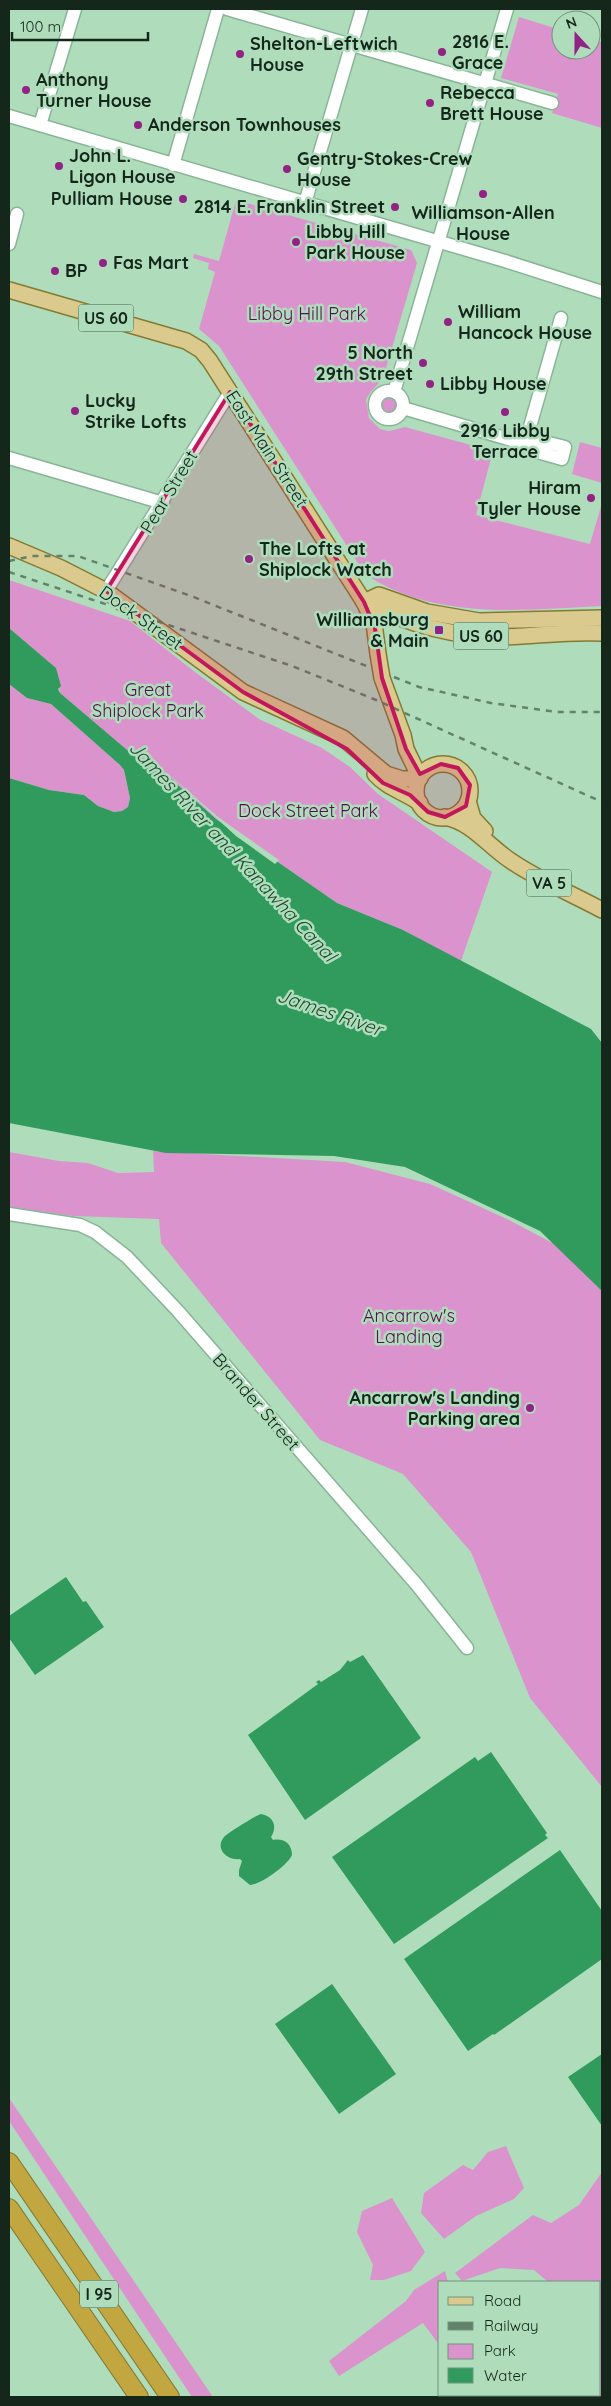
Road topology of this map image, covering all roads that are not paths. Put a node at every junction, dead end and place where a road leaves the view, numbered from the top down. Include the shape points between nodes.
1 (75, 9) edge
2 (218, 9) edge
3 (227, 9) edge
4 (362, 9) edge
5 (506, 9) edge
6 (352, 44) junction
7 (484, 83) junction
8 (552, 103) dead end
9 (9, 116) edge
10 (40, 125) junction
11 (173, 165) junction
12 (305, 203) junction
13 (17, 214) dead end
14 (437, 242) junction
15 (9, 244) edge
16 (9, 290) edge
17 (602, 292) edge
18 (561, 318) dead end
19 (230, 392) junction
20 (394, 392) junction
21 (403, 408) junction
22 (9, 458) edge
23 (163, 503) junction
24 (9, 546) edge
25 (106, 592) junction
26 (364, 602) junction
27 (602, 618) edge
28 (602, 633) edge
29 (265, 703) junction
30 (403, 735) junction
31 (441, 764) junction
32 (420, 778) junction
33 (468, 801) junction
34 (420, 803) junction
35 (445, 817) junction
36 (602, 901) edge
37 (602, 910) edge
38 (9, 1214) edge
39 (467, 1648) dead end
40 (9, 2162) edge
41 (9, 2208) edge
42 (138, 2397) edge
43 (170, 2397) edge

1 - 10 street
2 - 11 street
3 - 6 street
4 - 6 street
5 - 7 street
6 - 7 street
6 - 12 street
7 - 8 street
7 - 14 street
9 - 10 street
10 - 11 street
11 - 12 street
12 - 14 street
13 - 15 street
14 - 17 street
14 - 20 street
16 - 19 main road, East Main Street / US 60 via 191,344 210,361
18 - 21 street via 525,444
19 - 23 street, Pear Street
19 - 26 main road, East Main Street / US 60
20 - 21 street via 403,400
20 - 21 street via 380,394 375,403 377,412 389,420 398,417
22 - 23 street
23 - 25 street, Pear Street
24 - 25 main road, Dock Street via 62,568
25 - 29 main road, Dock Street via 236,686
26 - 27 main road, US 60 via 379,595 427,612 490,622
26 - 28 main road, US 60 via 404,620 471,635 504,637
26 - 30 main road, East Main Street / VA 5, bridge via 374,623 382,678
29 - 32 main road, Dock Street via 343,738 386,774 402,779
29 - 34 main road, Dock Street via 347,749 384,783
30 - 31 main road, East Main Street / VA 5 via 421,755
30 - 32 main road, East Main Street / VA 5
31 - 32 main road via 431,767
31 - 33 main road, VA 5 via 454,766 463,772 470,785
32 - 34 main road, VA 5 via 417,793
33 - 35 main road via 462,810
33 - 36 main road, VA 5 via 475,821 502,846
34 - 35 main road, VA 5 via 433,815
35 - 37 main road, VA 5 via 468,826 518,866
38 - 39 street, Brander Street via 80,1225 95,1232 127,1258 177,1310
40 - 43 highway, I 95
41 - 42 highway, I 95

